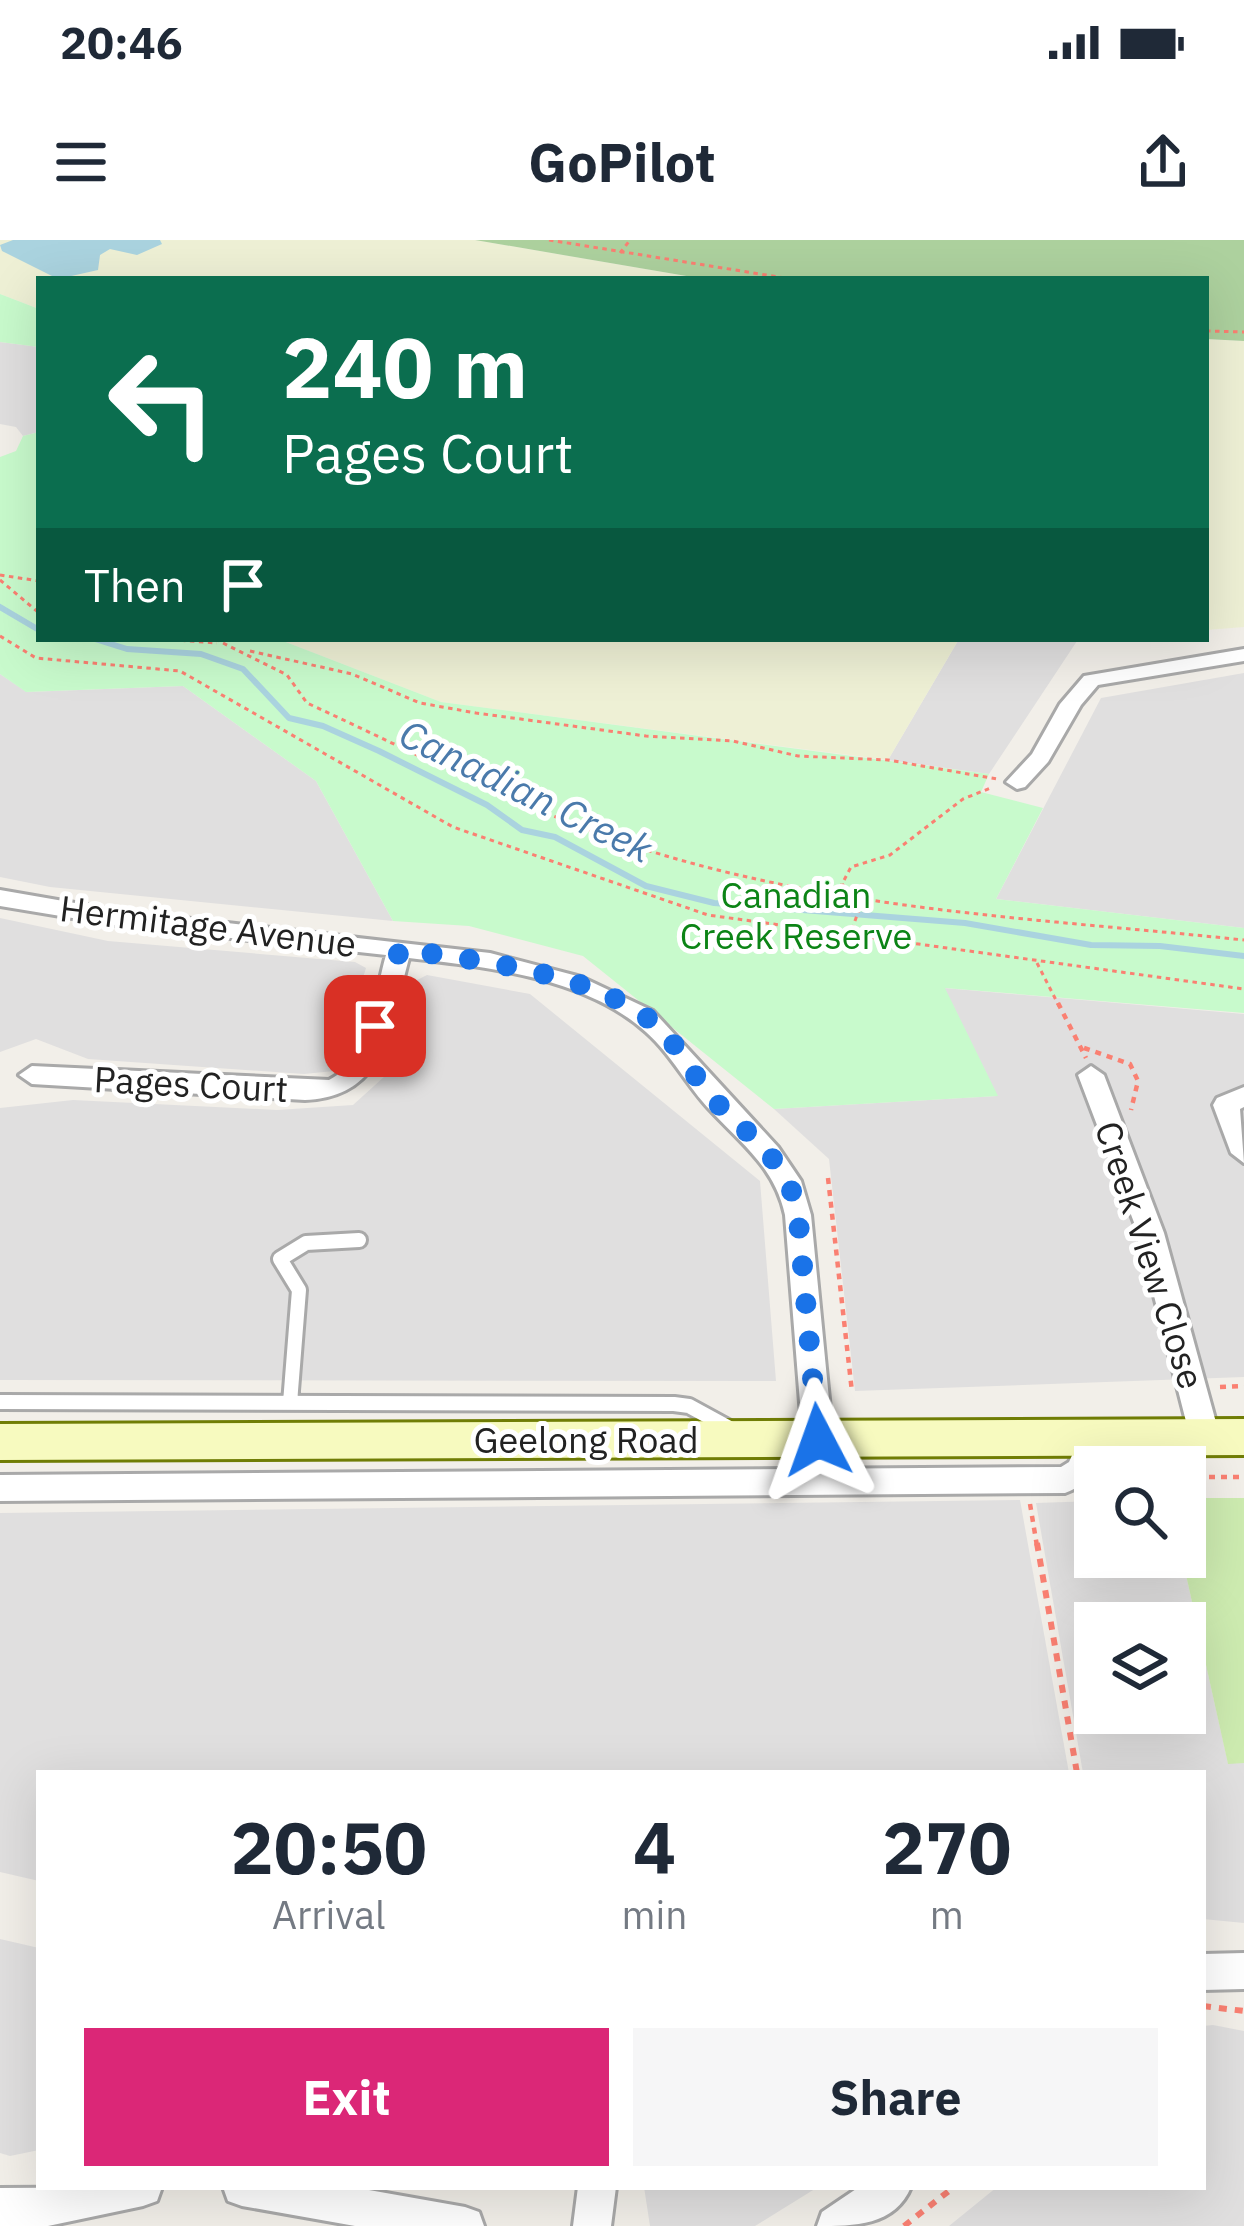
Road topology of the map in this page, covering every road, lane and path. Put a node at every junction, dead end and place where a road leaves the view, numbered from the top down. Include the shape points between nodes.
1 (549, 240) edge
2 (630, 240) edge
3 (620, 253) junction
4 (771, 276) edge
5 (1209, 331) edge
6 (1244, 332) edge
7 (0, 577) edge
8 (36, 581) edge
9 (36, 610) edge
10 (0, 635) edge
11 (199, 642) edge
12 (220, 642) edge
13 (223, 644) junction
14 (244, 650) junction
15 (1244, 655) edge
16 (1017, 782) joint
17 (993, 787) dead end
18 (853, 896) junction
19 (0, 898) edge
20 (863, 898) junction
21 (849, 938) junction
22 (1244, 940) edge
23 (400, 949) junction
24 (1036, 963) junction
25 (1244, 989) edge
26 (32, 1075) dead end
27 (1091, 1075) joint
28 (1244, 1096) edge
29 (1244, 1153) edge
30 (828, 1178) dead end
31 (359, 1240) dead end
32 (852, 1392) dead end
33 (0, 1402) edge
34 (290, 1403) junction
35 (1225, 1437) edge
36 (1033, 1438) junction
37 (1094, 1438) junction
38 (750, 1440) junction
39 (818, 1440) junction
40 (0, 1442) edge
41 (1244, 1477) edge
42 (1206, 1478) edge
43 (1026, 1480) junction
44 (992, 1481) junction
45 (0, 1488) edge
46 (1077, 1770) edge
47 (1244, 1971) edge
48 (1206, 1972) edge
49 (1206, 2006) edge
50 (1244, 2011) edge
51 (129, 2190) edge
52 (255, 2190) edge
53 (598, 2190) edge
54 (888, 2190) edge
55 (950, 2190) edge
56 (0, 2207) edge
57 (390, 2220) edge
58 (843, 2224) edge
59 (465, 2226) edge
60 (592, 2226) edge
61 (904, 2226) edge

1 - 3 path
2 - 3 path
3 - 4 path
5 - 6 path
7 - 8 path
7 - 9 path
10 - 21 path via 36,658 193,676 475,835 708,915
11 - 13 path
12 - 13 path
13 - 14 path
14 - 16 path via 476,713
14 - 18 path via 287,675 307,704 564,821 654,853
15 - 16 street via 1090,680 1039,765
17 - 18 path via 963,799 890,855 850,867 842,884
18 - 20 path
19 - 23 street, Hermitage Avenue via 90,916
20 - 21 path
20 - 22 path
21 - 24 path
23 - 26 street, Pages Court via 362,1065 340,1085 310,1091
23 - 39 street, Hermitage Avenue via 540,975 631,1008 770,1153 796,1204
24 - 25 path
24 - 27 path
27 - 35 street, Creek View Close
28 - 29 street via 1226,1105
30 - 32 path
31 - 34 lane via 305,1243 280,1259 299,1289
33 - 34 lane
34 - 38 lane via 658,1403 689,1406
35 - 37 main road, Geelong Road
36 - 37 main road, Geelong Road
36 - 39 main road, Geelong Road
36 - 44 street via 1034,1471
37 - 43 street via 1072,1478
38 - 39 main road, Geelong Road
38 - 40 main road, Geelong Road
41 - 42 path
43 - 44 street
43 - 46 path
44 - 45 street
47 - 48 street
49 - 50 path
51 - 56 street via 47,2207
52 - 57 street
53 - 60 street
54 - 58 street
55 - 61 path
57 - 59 street

